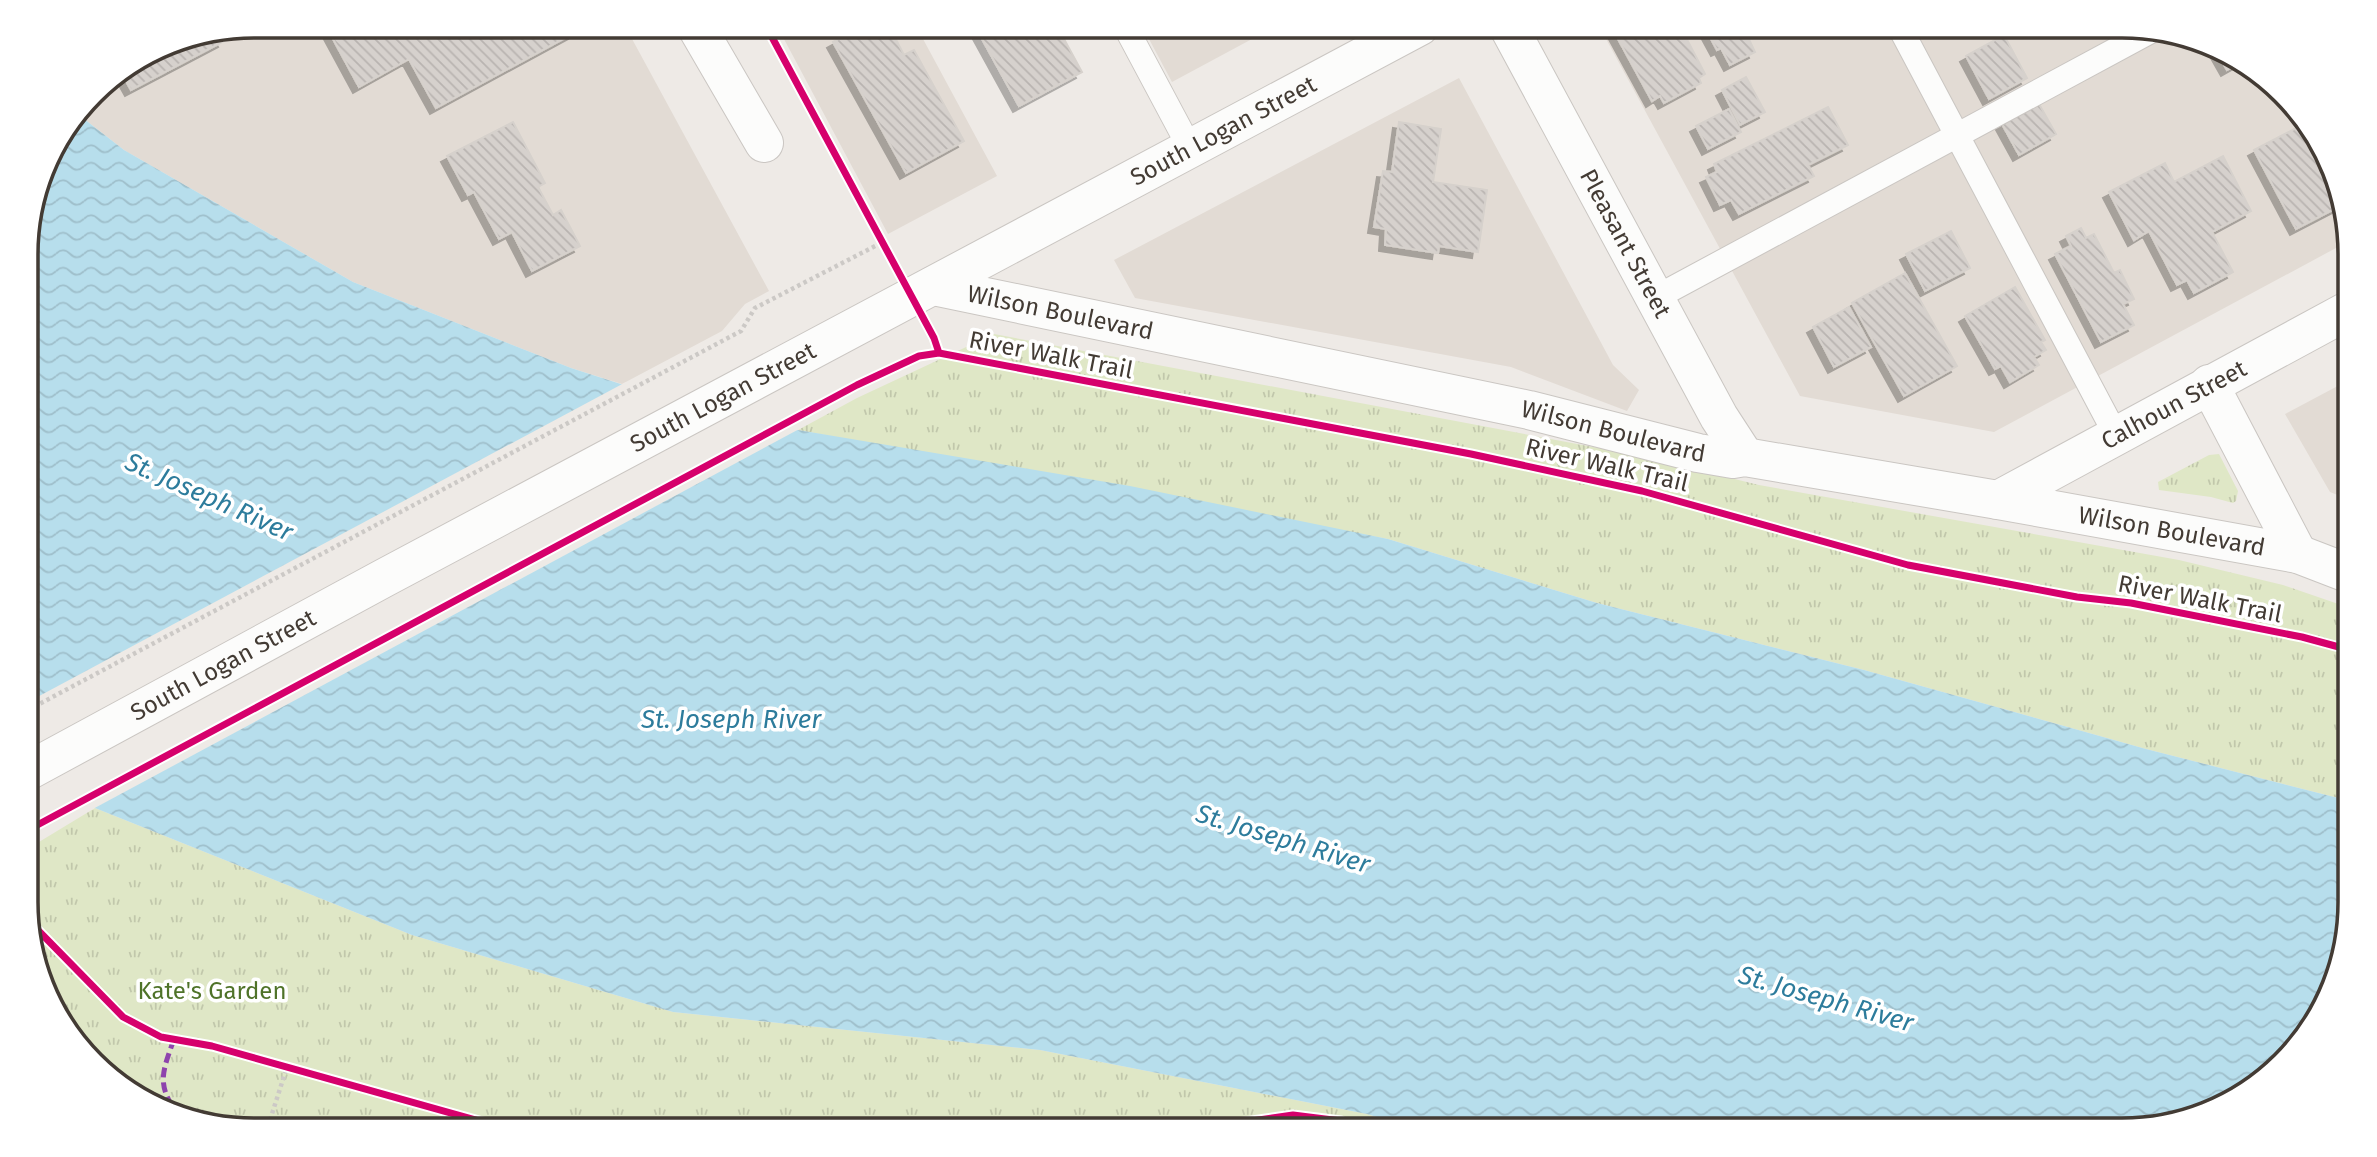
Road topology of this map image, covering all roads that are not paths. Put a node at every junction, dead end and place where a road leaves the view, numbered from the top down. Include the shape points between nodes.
1 (704, 39) edge
2 (1132, 39) edge
3 (1395, 39) edge
4 (1515, 39) edge
5 (1906, 39) edge
6 (2135, 39) edge
7 (1957, 136) junction
8 (764, 143) dead end
9 (1190, 148) junction
10 (922, 291) junction
11 (1655, 298) junction
12 (2338, 316) edge
13 (2209, 384) junction
14 (2117, 437) junction
15 (1745, 457) junction
16 (1998, 499) junction
17 (2298, 554) junction
18 (2338, 569) edge
19 (39, 765) edge

1 - 8 street
2 - 9 lane
3 - 9 street, South Logan Street
4 - 11 street, Pleasant Street
5 - 7 lane
6 - 7 lane
7 - 11 lane
7 - 14 lane
9 - 10 street, South Logan Street
10 - 15 street, Wilson Boulevard via 1529,410 1698,453
10 - 19 street, South Logan Street
11 - 15 street, Pleasant Street
12 - 13 street, Calhoun Street
13 - 14 street, Calhoun Street
13 - 17 street, Wilson Boulevard
14 - 16 street, Calhoun Street
15 - 16 street, Wilson Boulevard
16 - 17 street, Wilson Boulevard
17 - 18 street, Wilson Boulevard

